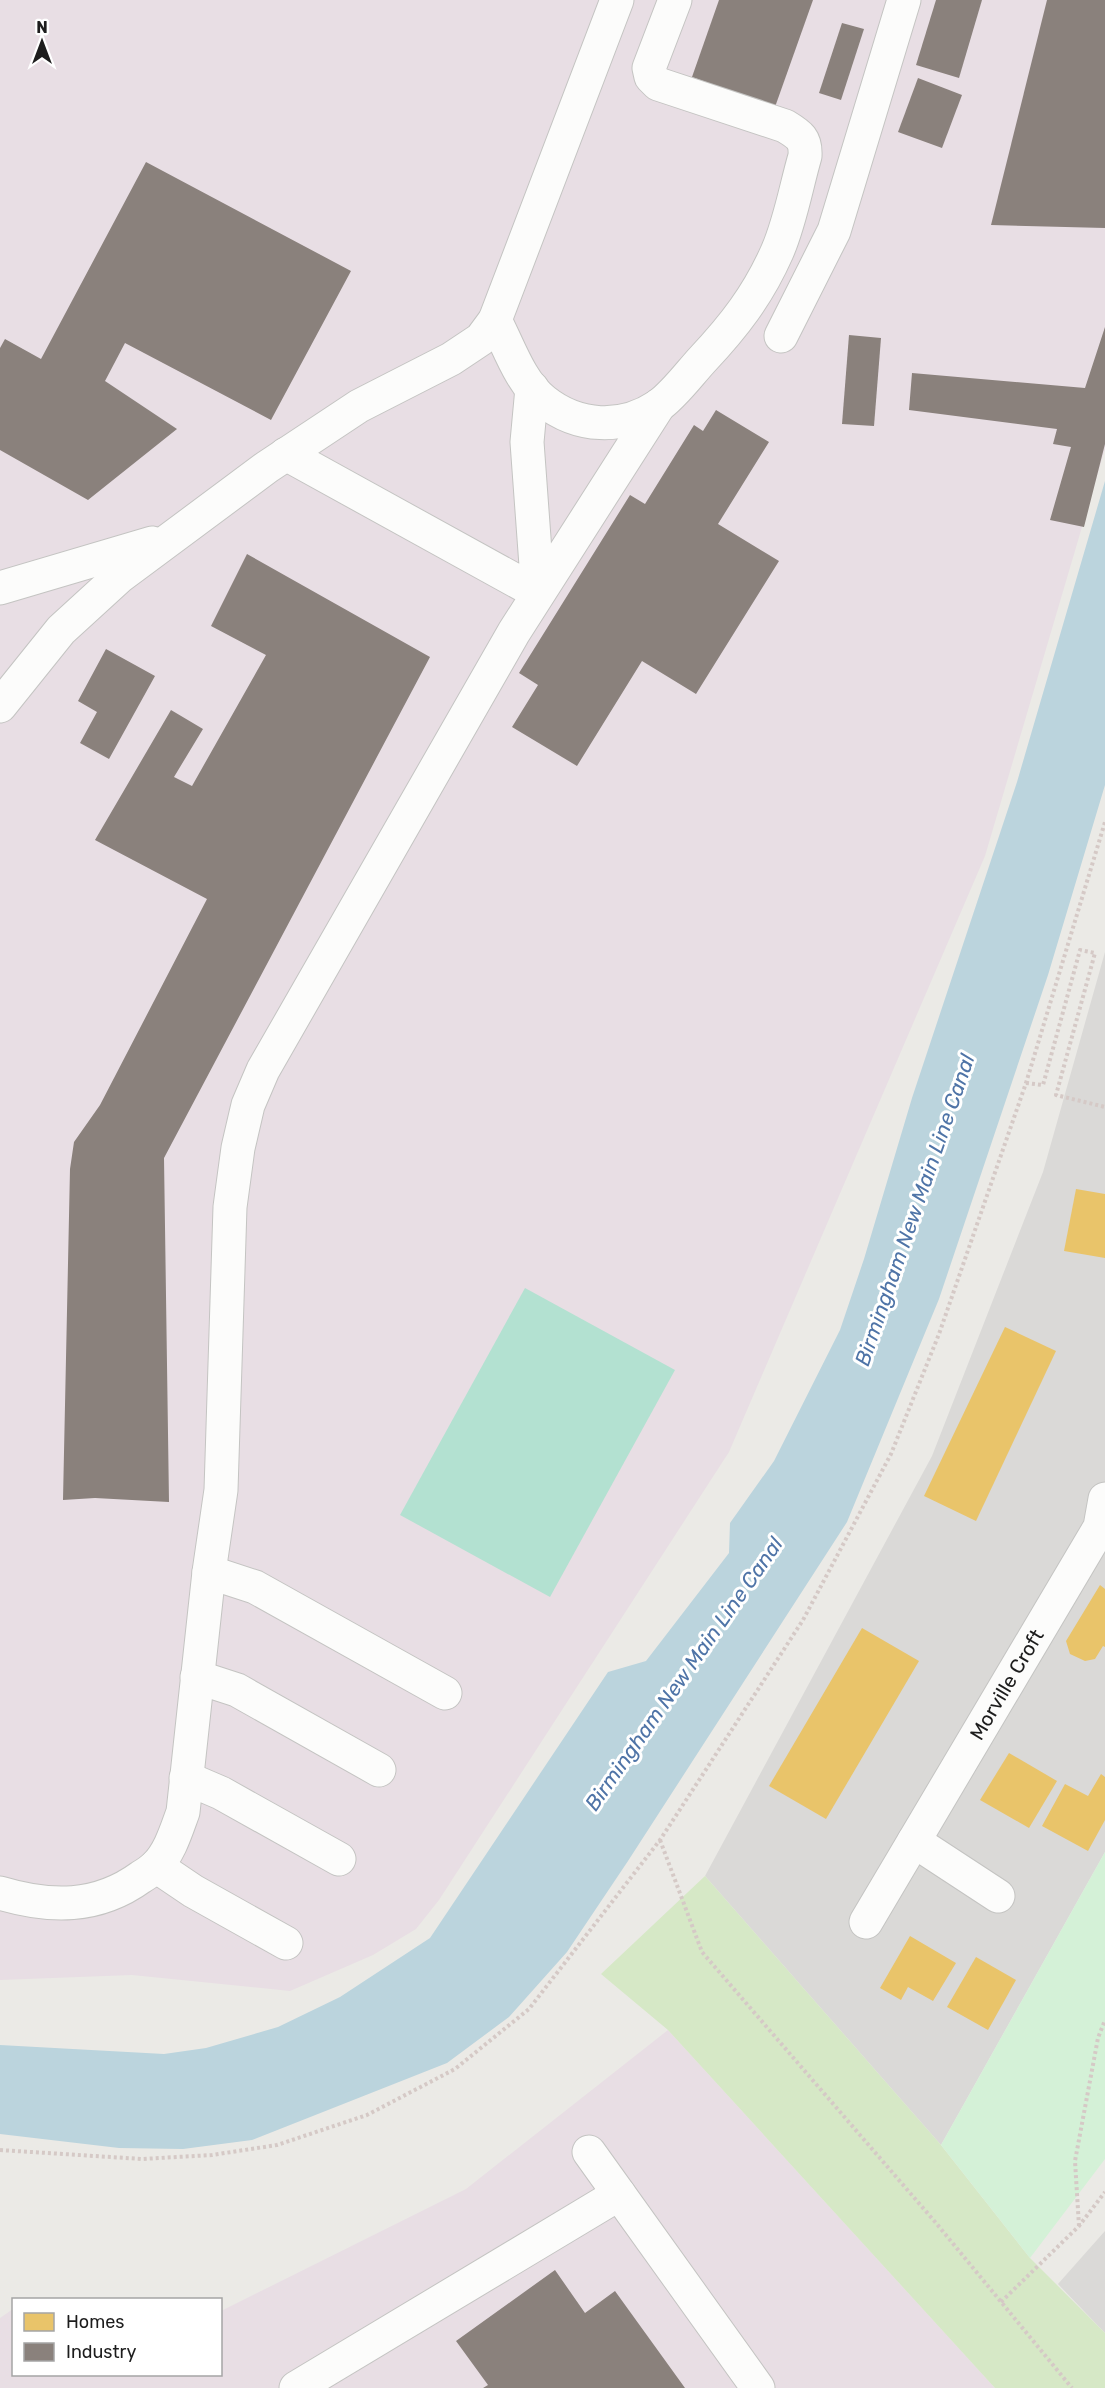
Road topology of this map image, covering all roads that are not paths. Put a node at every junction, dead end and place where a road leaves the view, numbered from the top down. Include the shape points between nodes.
1 (617, 0) edge
2 (675, 0) edge
3 (904, 0) edge
4 (495, 320) junction
5 (781, 336) dead end
6 (532, 388) junction
7 (659, 405) junction
8 (286, 454) junction
9 (173, 536) junction
10 (0, 588) edge
11 (538, 594) junction
12 (0, 706) edge
13 (1103, 1518) edge
14 (209, 1572) junction
15 (197, 1677) junction
16 (445, 1693) dead end
17 (379, 1770) dead end
18 (186, 1778) junction
19 (914, 1841) junction
20 (339, 1859) dead end
21 (156, 1866) junction
22 (0, 1893) edge
23 (998, 1896) dead end
24 (866, 1922) dead end
25 (286, 1943) dead end
26 (589, 2152) dead end
27 (619, 2194) junction
28 (296, 2388) edge
29 (758, 2388) edge

1 - 4 street
2 - 7 street via 649,68 651,77 658,84 785,126 806,144 778,250 760,287 735,325
3 - 5 street via 834,231
4 - 6 street
4 - 8 street via 481,339 451,359 359,406
6 - 7 street via 569,417 600,423 628,421
6 - 11 street via 527,442
7 - 11 street
8 - 9 street
8 - 11 street
9 - 10 street
9 - 12 street via 119,577 61,630
11 - 14 street via 269,1060 248,1106 237,1148 230,1207 221,1490
13 - 19 street, Morville Croft
14 - 15 street
14 - 16 street via 255,1587
15 - 17 street via 237,1690
15 - 18 street
18 - 20 street via 221,1793
18 - 21 street via 183,1812 172,1842
19 - 23 street
19 - 24 street, Morville Croft
21 - 22 street via 123,1890 86,1902 53,1904
21 - 25 street via 192,1891
26 - 27 street
27 - 28 street
27 - 29 street

